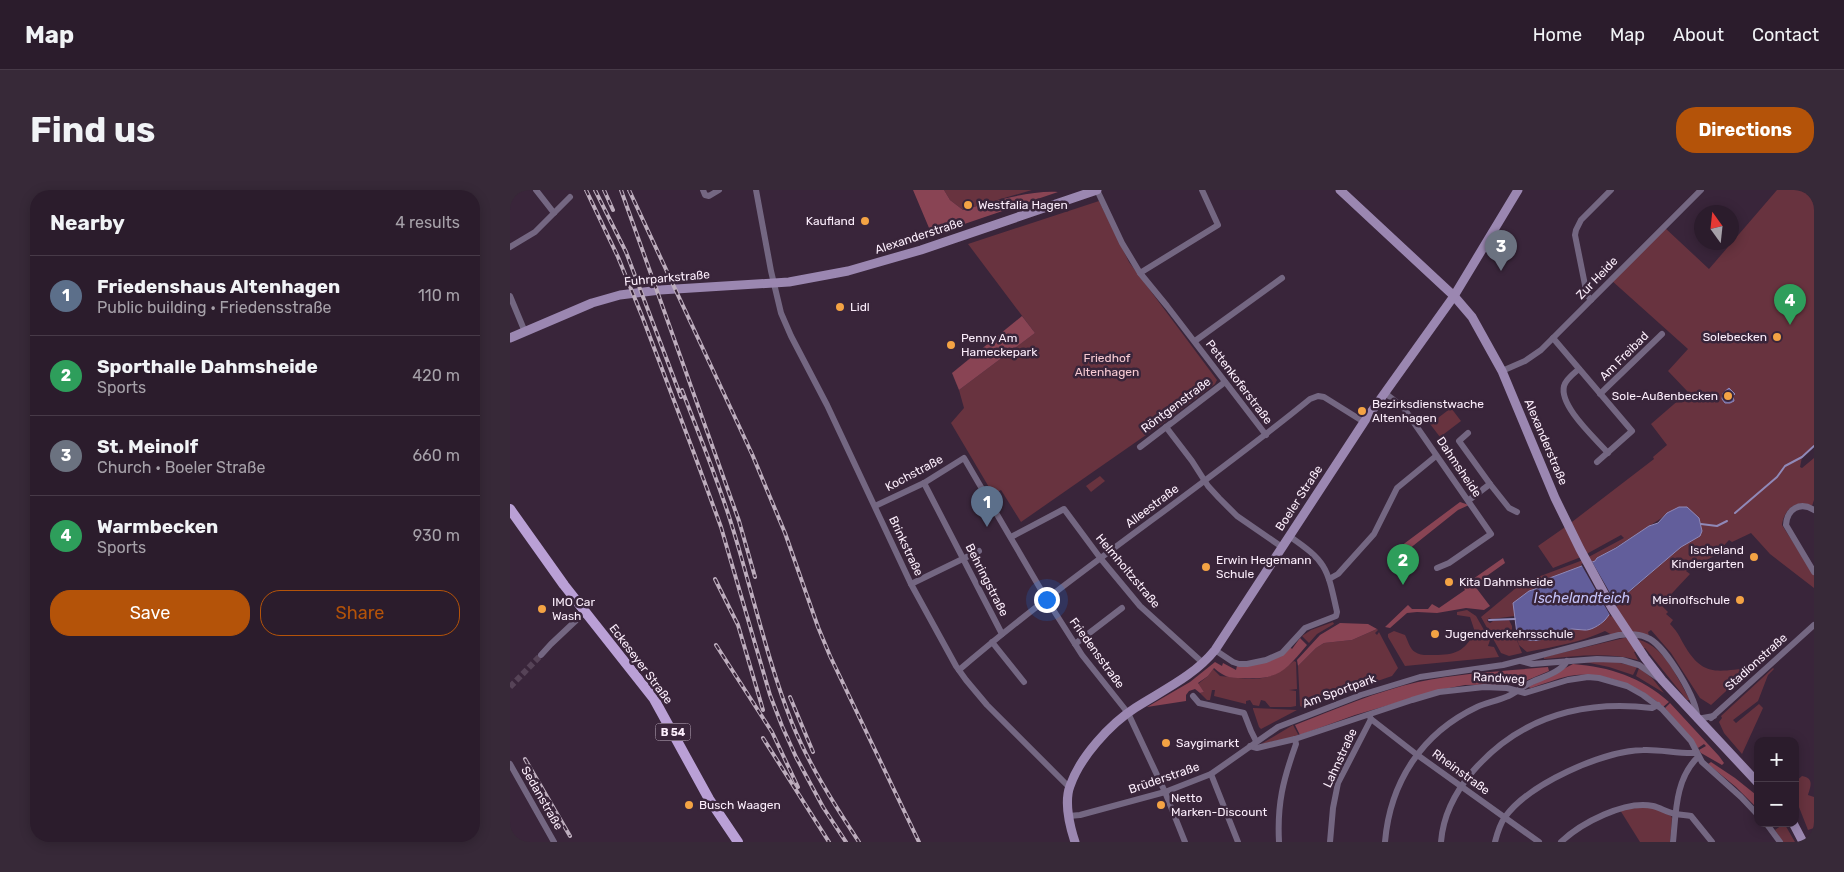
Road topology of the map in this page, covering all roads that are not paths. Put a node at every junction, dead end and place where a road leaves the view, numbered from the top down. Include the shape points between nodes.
1 (536, 190) edge
2 (703, 190) edge
3 (719, 190) edge
4 (756, 190) edge
5 (1097, 190) edge
6 (1202, 190) edge
7 (1340, 190) edge
8 (1518, 190) edge
9 (1611, 190) edge
10 (1701, 190) edge
11 (570, 197) dead end
12 (554, 213) junction
13 (510, 247) edge
14 (1140, 273) junction
15 (1282, 278) dead end
16 (773, 283) junction
17 (510, 296) edge
18 (1454, 296) junction
19 (1591, 300) junction
20 (525, 332) junction
21 (1662, 334) dead end
22 (510, 338) edge
23 (1554, 338) junction
24 (1195, 342) junction
25 (1579, 369) junction
26 (1502, 371) junction
27 (1225, 382) junction
28 (1385, 393) junction
29 (1600, 394) junction
30 (1364, 422) junction
31 (1166, 427) junction
32 (1468, 433) dead end
33 (1266, 435) junction
34 (1140, 447) dead end
35 (1608, 453) junction
36 (1436, 456) junction
37 (964, 458) joint
38 (1597, 462) dead end
39 (1204, 480) junction
40 (924, 483) junction
41 (1490, 484) junction
42 (1469, 500) junction
43 (875, 506) junction
44 (510, 509) edge
45 (1814, 510) edge
46 (1517, 512) dead end
47 (1289, 536) junction
48 (1011, 537) junction
49 (1282, 547) junction
50 (979, 551) dead end
51 (1101, 559) junction
52 (964, 560) junction
53 (1437, 568) dead end
54 (1814, 572) edge
55 (1330, 579) junction
56 (912, 584) junction
57 (1047, 600) junction
58 (1122, 608) dead end
59 (585, 612) junction
60 (1814, 625) edge
61 (1002, 634) junction
62 (992, 642) junction
63 (1075, 644) junction
64 (1215, 650) junction
65 (541, 655) tunnel mouth
66 (1520, 661) junction
67 (1567, 661) junction
68 (1203, 663) junction
69 (959, 670) junction
70 (1662, 680) junction
71 (1024, 682) dead end
72 (1516, 691) junction
73 (1193, 696) dead end
74 (1658, 705) junction
75 (1128, 713) junction
76 (1370, 717) junction
77 (1700, 723) junction
78 (1295, 739) junction
79 (1256, 741) junction
80 (1250, 746) junction
81 (1416, 754) junction
82 (1697, 755) junction
83 (510, 764) edge
84 (1211, 774) junction
85 (1756, 782) edge
86 (1461, 786) junction
87 (1069, 787) junction
88 (1165, 792) junction
89 (1754, 810) edge
90 (1675, 814) junction
91 (1069, 816) junction
92 (1505, 817) junction
93 (1769, 827) edge
94 (1795, 827) edge
95 (554, 842) edge
96 (738, 842) edge
97 (1075, 842) edge
98 (1185, 842) edge
99 (1238, 842) edge
100 (1279, 842) edge
101 (1330, 842) edge
102 (1385, 842) edge
103 (1441, 842) edge
104 (1495, 842) edge
105 (1538, 842) edge
106 (1560, 842) edge
107 (1673, 842) edge
108 (1712, 842) edge
109 (1780, 842) edge
110 (1803, 842) edge

1 - 12 street
2 - 3 street via 709,196
4 - 16 street, Brinkstraße
5 - 14 street, Pettenkoferstraße
5 - 16 main road, Alexanderstraße via 887,260 834,275
6 - 14 street via 1218,225
7 - 18 main road, Alexanderstraße
8 - 18 main road, Boeler Straße
9 - 19 street via 1581,220 1575,235 1587,295
10 - 19 street, Zur Heide
11 - 12 street
12 - 13 street via 535,232
14 - 24 street, Pettenkoferstraße
15 - 24 street, Pettenkoferstraße
16 - 20 main road, Fuhrparkstraße via 620,295 592,303
16 - 43 street, Brinkstraße via 791,336
17 - 20 street
18 - 26 main road, Alexanderstraße via 1478,324
18 - 28 main road, Boeler Straße
19 - 23 street, Zur Heide
20 - 22 main road, Fuhrparkstraße
21 - 29 street, Am Freibad
23 - 25 street
23 - 26 street, Zur Heide via 1530,358
24 - 27 street, Pettenkoferstraße
25 - 29 street
25 - 35 street via 1566,381 1565,400
26 - 70 main road, Alexanderstraße via 1571,531 1603,594
27 - 31 street, Röntgenstraße
27 - 33 street, Pettenkoferstraße
28 - 30 main road, Boeler Straße
28 - 36 street, Dahmsheide via 1404,407
29 - 35 street via 1632,431
30 - 33 street, Alleestraße via 1327,398 1318,396
30 - 47 main road, Boeler Straße
31 - 34 street, Röntgenstraße
31 - 39 street
32 - 41 street via 1459,441
33 - 39 street, Alleestraße
35 - 38 street
36 - 42 street, Dahmsheide
36 - 55 street via 1397,488 1374,534
37 - 40 street, Kochstraße
37 - 48 street, Friedensstraße
39 - 49 street via 1237,516
39 - 51 street, Alleestraße
40 - 43 street, Kochstraße
40 - 52 street, Behringstraße
41 - 42 street
41 - 46 street via 1509,508
42 - 53 street, Dahmsheide via 1491,534
43 - 56 street, Brinkstraße
44 - 59 main road, Eckeseyer Straße / B 54
45 - 54 street via 1807,506 1796,507 1788,515 1786,525
47 - 49 main road, Boeler Straße
47 - 55 street via 1313,553
48 - 51 street, Helmholtzstraße via 1064,509
48 - 57 street, Friedensstraße
49 - 64 main road, Boeler Straße
50 - 52 street
51 - 57 street, Alleestraße
51 - 68 street, Helmholtzstraße via 1140,606
52 - 56 street
52 - 61 street, Behringstraße
55 - 64 street via 1337,615 1305,628 1282,653 1266,660 1239,664
56 - 69 street, Brinkstraße
57 - 61 street, Alleestraße
57 - 63 street, Friedensstraße
58 - 63 street
59 - 65 street
59 - 96 main road, Eckeseyer Straße / B 54 via 654,699 709,799
60 - 77 street, Stadionstraße via 1714,716
61 - 62 street, Alleestraße
62 - 69 street, Alleestraße
62 - 71 street
63 - 75 street, Friedensstraße
64 - 68 main road, Boeler Straße
66 - 67 street, Am Sportpark via 1532,664
66 - 77 street, Am Sportpark via 1601,639 1636,634 1659,646 1675,668 1696,707
66 - 79 street, Am Sportpark via 1406,681 1292,721
67 - 70 street, Am Sportpark via 1611,659 1630,662
67 - 72 street via 1562,668
68 - 75 main road, Boeler Straße
69 - 87 street, Brinkstraße via 987,706
70 - 77 main road, Alexanderstraße
72 - 74 street, Randweg via 1525,693 1568,680 1599,678 1627,686
72 - 76 street, Randweg via 1484,687 1452,690 1412,700
72 - 81 street via 1455,719
73 - 79 street via 1199,703 1244,713
74 - 82 street, Randweg via 1691,741
74 - 86 street via 1652,708 1607,705 1553,716 1505,741
75 - 87 main road, Boeler Straße via 1089,752
75 - 88 street, Friedensstraße
76 - 78 street, Randweg
76 - 81 street, Rheinstraße
76 - 101 street, Lahnstraße via 1338,783
77 - 85 main road, Am Sportpark
78 - 80 street, Randweg via 1257,748
78 - 100 street via 1279,799
79 - 80 street, Brüderstraße
80 - 84 street, Brüderstraße
81 - 86 street, Rheinstraße
81 - 102 street via 1402,778 1390,810
82 - 89 street, Randweg
82 - 90 street via 1683,780
82 - 92 street via 1642,750 1617,752 1564,773 1525,798
83 - 95 street, Sedanstraße
84 - 88 street, Brüderstraße
84 - 99 street
86 - 92 street, Rheinstraße
86 - 103 street via 1445,819
87 - 91 main road
88 - 91 street, Brüderstraße
88 - 98 street, Friedensstraße
90 - 106 street via 1652,806 1630,807 1591,820
90 - 107 street
90 - 108 street via 1691,816
91 - 97 main road
92 - 104 street
92 - 105 street, Rheinstraße
93 - 109 street
94 - 110 main road

